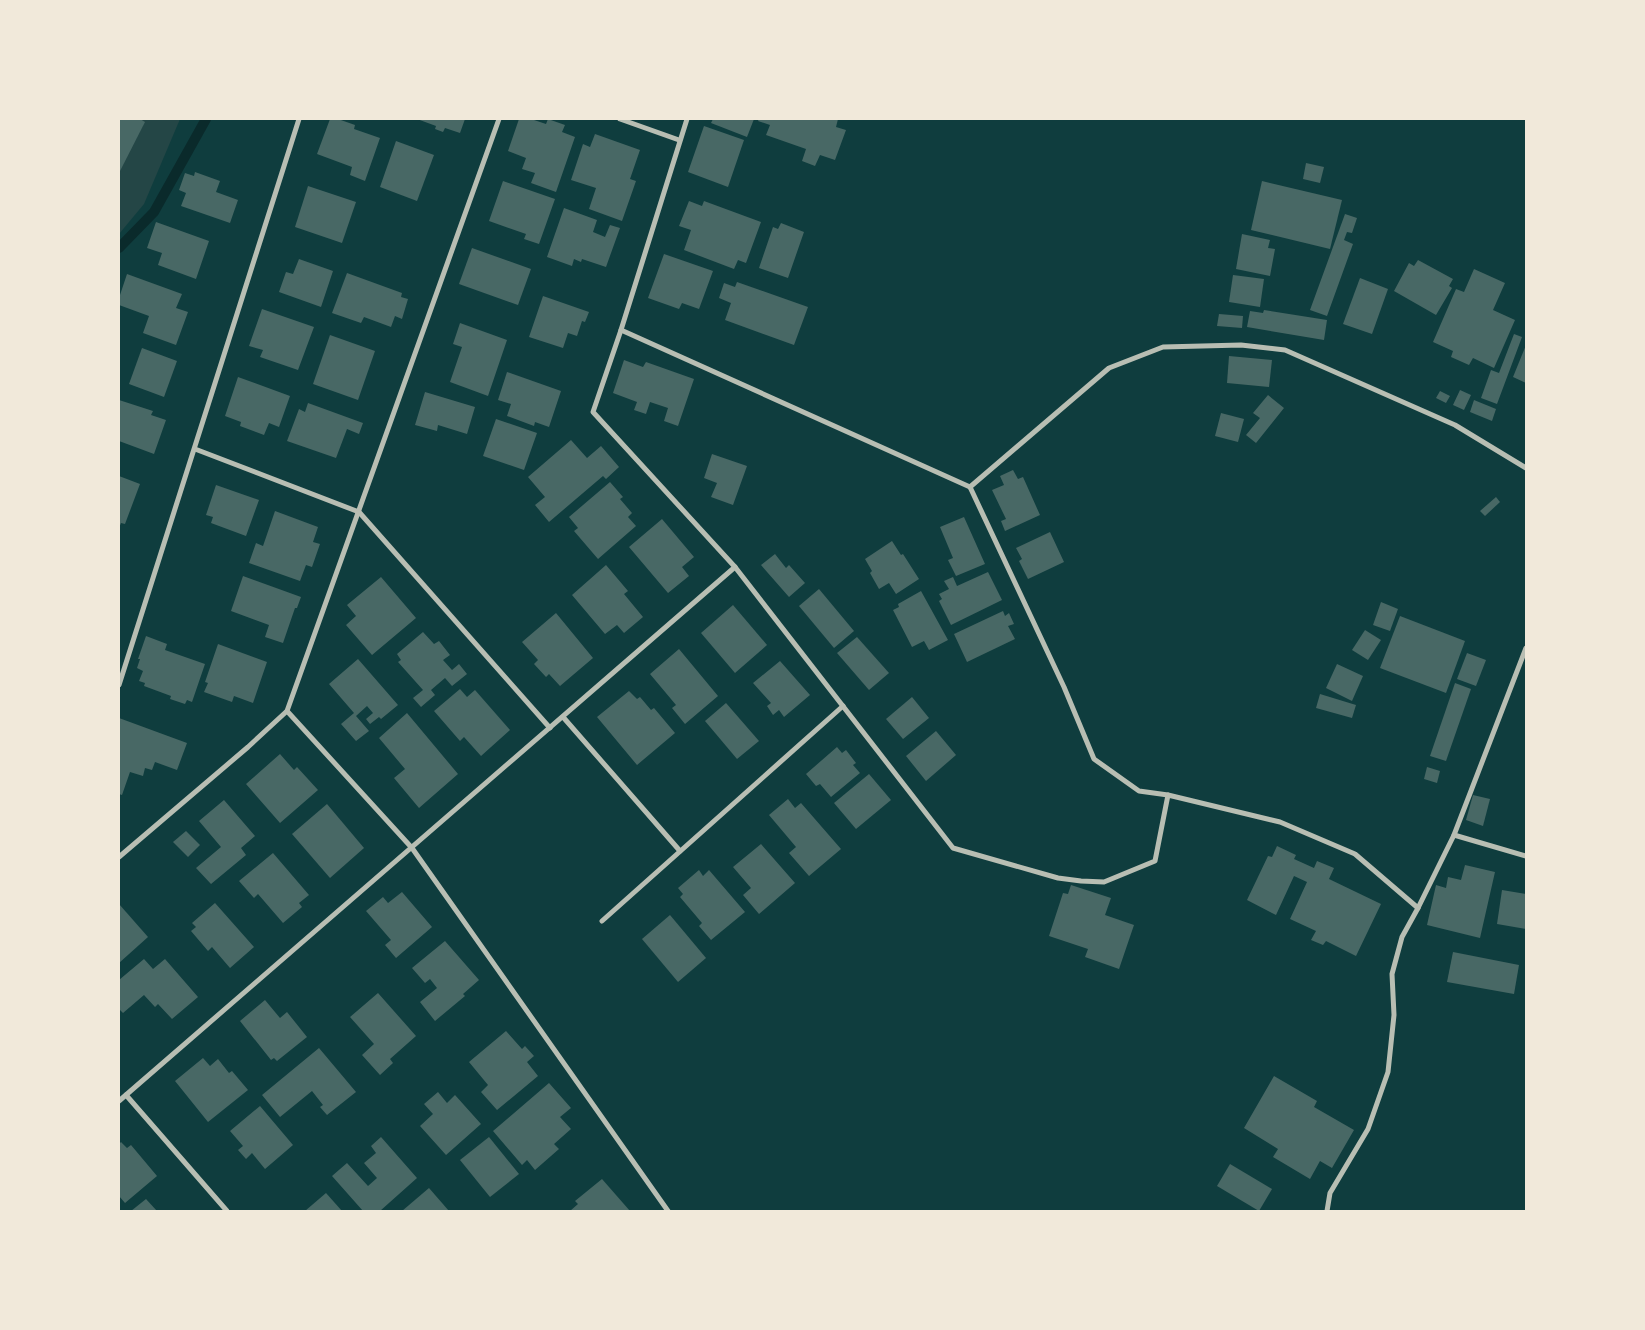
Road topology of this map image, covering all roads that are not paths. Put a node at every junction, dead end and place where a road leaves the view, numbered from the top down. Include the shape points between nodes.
1 (299, 119) edge
2 (499, 119) edge
3 (620, 119) edge
4 (687, 119) edge
5 (679, 140) junction
6 (621, 330) junction
7 (195, 449) junction
8 (1526, 468) edge
9 (970, 487) junction
10 (359, 512) junction
11 (735, 567) junction
12 (1526, 648) edge
13 (119, 685) edge
14 (843, 706) junction
15 (288, 711) junction
16 (563, 717) junction
17 (550, 728) junction
18 (1168, 795) junction
19 (1454, 835) junction
20 (412, 848) junction
21 (680, 851) junction
22 (119, 856) edge
23 (1526, 856) edge
24 (1418, 908) junction
25 (602, 921) dead end
26 (126, 1095) junction
27 (119, 1101) edge
28 (227, 1211) edge
29 (668, 1211) edge
30 (1327, 1211) edge

1 - 7 street
2 - 10 street
3 - 5 street
4 - 5 street
5 - 6 street
6 - 9 street
6 - 11 street via 593,412
7 - 10 street
7 - 13 street
8 - 9 street via 1454,425 1285,350 1241,346 1163,347 1108,368
9 - 18 street via 1064,687 1094,759 1139,791
10 - 15 street
10 - 17 street
11 - 14 street
11 - 16 street
12 - 19 street
14 - 18 street via 953,848 1058,878 1104,882 1155,861
14 - 21 street
15 - 20 street
15 - 22 street
16 - 17 street
16 - 21 street
17 - 20 street
18 - 24 street via 1280,822 1355,854
19 - 23 street
19 - 24 street
20 - 26 street
20 - 29 street
21 - 25 street
24 - 30 street via 1402,937 1392,974 1394,1015 1388,1072 1368,1129 1330,1193
26 - 27 street
26 - 28 street

